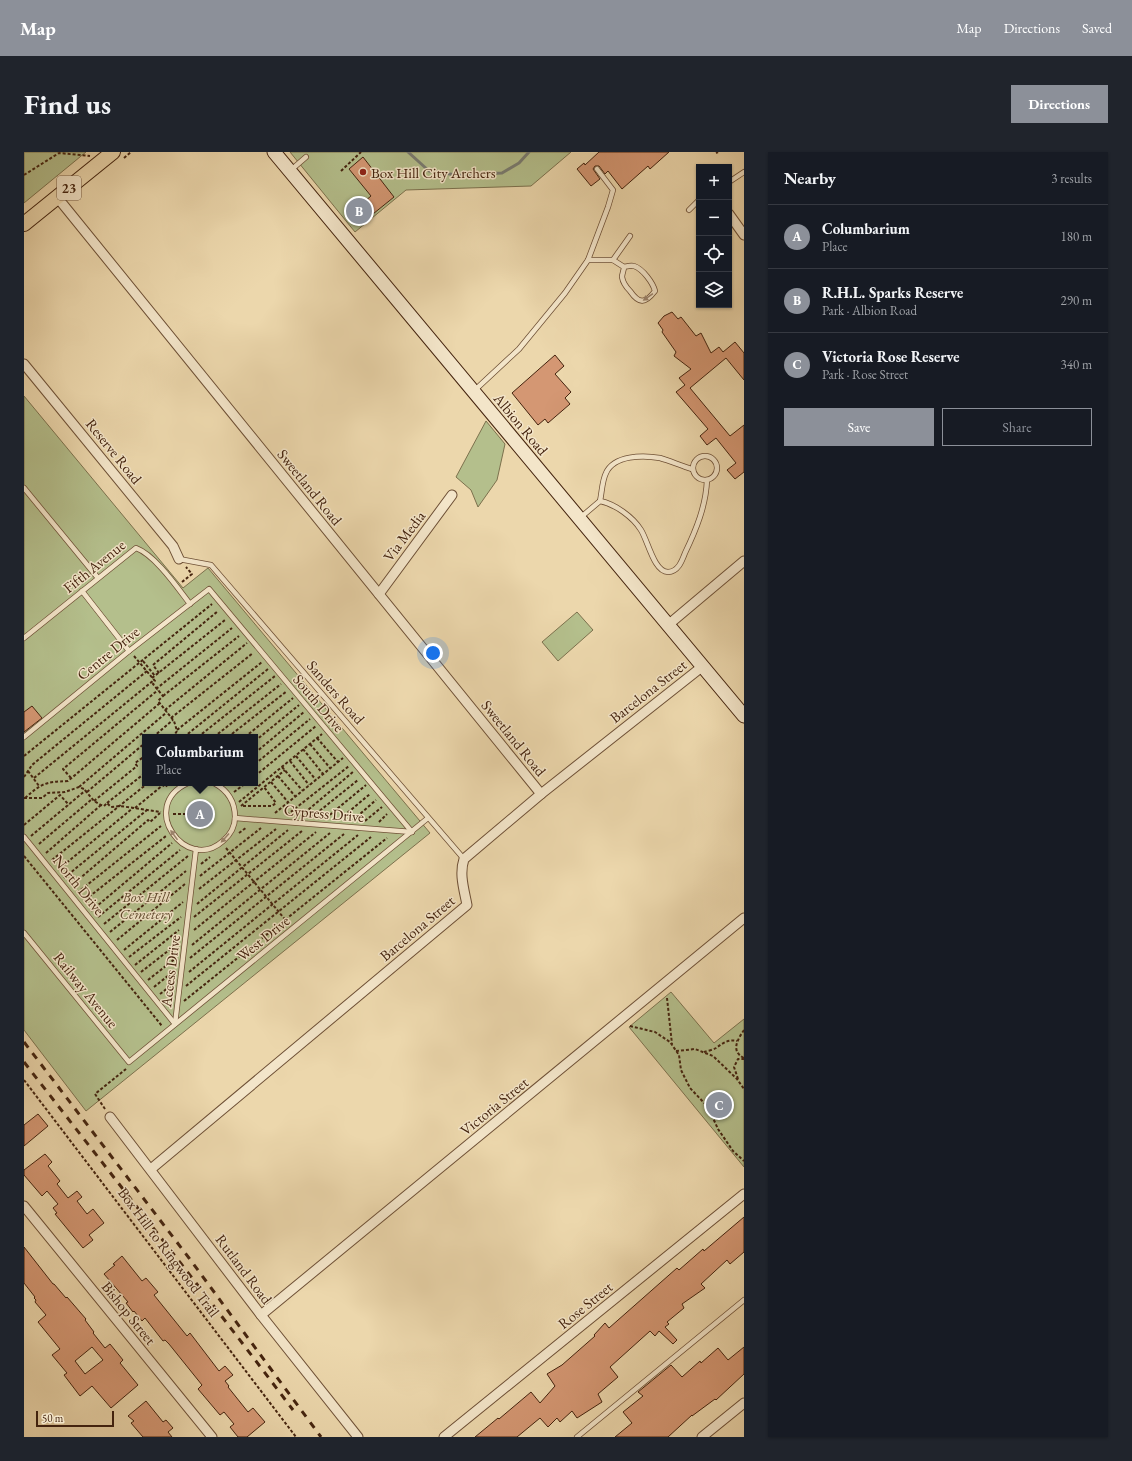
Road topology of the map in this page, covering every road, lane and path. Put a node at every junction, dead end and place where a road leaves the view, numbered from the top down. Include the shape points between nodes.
1 (274, 152) edge
2 (362, 152) edge
3 (110, 155) edge
4 (306, 158) dead end
5 (597, 169) dead end
6 (341, 170) dead end
7 (290, 171) junction
8 (744, 172) edge
9 (24, 176) edge
10 (732, 180) edge
11 (57, 197) junction
12 (696, 203) edge
13 (689, 210) dead end
14 (732, 218) edge
15 (24, 224) edge
16 (744, 235) edge
17 (630, 236) dead end
18 (588, 260) junction
19 (613, 260) junction
20 (624, 267) junction
21 (24, 364) edge
22 (474, 391) junction
23 (692, 469) junction
24 (707, 480) junction
25 (24, 490) edge
26 (452, 495) dead end
27 (600, 501) junction
28 (579, 519) junction
29 (179, 559) junction
30 (744, 561) edge
31 (98, 578) junction
32 (176, 587) junction
33 (209, 589) joint
34 (82, 591) junction
35 (378, 594) junction
36 (218, 600) junction
37 (190, 604) junction
38 (223, 607) junction
39 (230, 615) junction
40 (237, 624) junction
41 (668, 625) junction
42 (244, 632) junction
43 (24, 638) edge
44 (251, 640) junction
45 (258, 649) junction
46 (130, 651) junction
47 (266, 658) junction
48 (143, 661) junction
49 (140, 663) junction
50 (272, 666) junction
51 (703, 666) junction
52 (147, 671) junction
53 (159, 673) junction
54 (279, 673) junction
55 (155, 676) junction
56 (153, 679) junction
57 (285, 681) junction
58 (291, 688) junction
59 (157, 689) junction
60 (297, 695) junction
61 (163, 696) junction
62 (303, 702) junction
63 (160, 703) junction
64 (308, 709) junction
65 (166, 711) junction
66 (314, 715) junction
67 (744, 716) edge
68 (172, 719) junction
69 (320, 723) junction
70 (177, 730) junction
71 (326, 730) junction
72 (156, 734) edge
73 (175, 734) edge
74 (188, 734) edge
75 (202, 734) edge
76 (218, 734) edge
77 (232, 734) edge
78 (249, 734) edge
79 (24, 737) edge
80 (317, 738) junction
81 (258, 739) edge
82 (310, 744) junction
83 (142, 745) edge
84 (303, 749) junction
85 (258, 751) edge
86 (296, 755) junction
87 (347, 755) junction
88 (24, 756) edge
89 (142, 758) edge
90 (290, 760) junction
91 (258, 762) edge
92 (338, 762) junction
93 (353, 762) junction
94 (282, 766) junction
95 (330, 768) junction
96 (358, 768) junction
97 (28, 770) junction
98 (285, 770) junction
99 (258, 774) edge
100 (323, 774) junction
101 (142, 775) edge
102 (364, 775) junction
103 (278, 776) junction
104 (24, 777) edge
105 (34, 778) junction
106 (71, 778) junction
107 (316, 780) junction
108 (271, 782) junction
109 (370, 782) junction
110 (309, 785) junction
111 (39, 786) junction
112 (144, 786) edge
113 (161, 786) edge
114 (183, 786) edge
115 (219, 786) edge
116 (242, 786) edge
117 (264, 787) junction
118 (79, 788) junction
119 (376, 789) junction
120 (302, 790) junction
121 (86, 791) junction
122 (541, 794) junction
123 (230, 796) junction
124 (295, 796) junction
125 (381, 796) junction
126 (24, 798) edge
127 (93, 800) junction
128 (288, 802) junction
129 (107, 803) junction
130 (387, 803) junction
131 (69, 805) junction
132 (101, 805) junction
133 (120, 806) junction
134 (234, 806) junction
135 (242, 806) junction
136 (134, 808) junction
137 (147, 810) junction
138 (393, 810) junction
139 (234, 812) junction
140 (163, 813) junction
141 (188, 814) dead end
142 (235, 818) junction
143 (428, 818) junction
144 (256, 820) junction
145 (268, 821) junction
146 (167, 822) junction
147 (282, 822) junction
148 (295, 823) junction
149 (305, 824) junction
150 (310, 824) junction
151 (24, 825) edge
152 (318, 825) junction
153 (324, 825) junction
154 (332, 826) junction
155 (338, 826) junction
156 (345, 827) junction
157 (355, 828) junction
158 (369, 829) junction
159 (380, 829) junction
160 (395, 831) junction
161 (171, 832) junction
162 (412, 832) junction
163 (228, 836) junction
164 (25, 839) edge
165 (176, 839) junction
166 (221, 843) junction
167 (186, 846) junction
168 (216, 846) junction
169 (34, 849) junction
170 (196, 849) junction
171 (230, 853) junction
172 (24, 856) edge
173 (41, 858) junction
174 (464, 859) junction
175 (236, 860) junction
176 (195, 864) junction
177 (47, 865) junction
178 (242, 868) junction
179 (194, 870) junction
180 (53, 873) junction
181 (248, 875) junction
182 (193, 880) junction
183 (60, 881) junction
184 (254, 882) junction
185 (66, 889) junction
186 (260, 890) junction
187 (191, 896) junction
188 (73, 897) junction
189 (266, 897) junction
190 (79, 904) junction
191 (273, 904) junction
192 (189, 910) junction
193 (279, 912) junction
194 (87, 914) junction
195 (744, 918) edge
196 (285, 920) junction
197 (92, 921) junction
198 (188, 923) junction
199 (99, 929) junction
200 (293, 929) junction
201 (24, 932) edge
202 (186, 936) junction
203 (105, 937) junction
204 (111, 944) junction
205 (184, 951) junction
206 (119, 954) junction
207 (125, 961) junction
208 (182, 964) junction
209 (131, 969) junction
210 (137, 976) junction
211 (181, 978) junction
212 (143, 983) junction
213 (148, 991) junction
214 (179, 992) junction
215 (154, 998) junction
216 (667, 998) dead end
217 (177, 1006) junction
218 (175, 1024) junction
219 (630, 1026) dead end
220 (744, 1030) edge
221 (166, 1031) junction
222 (737, 1041) junction
223 (673, 1046) junction
224 (676, 1051) junction
225 (702, 1053) junction
226 (744, 1059) edge
227 (129, 1062) junction
228 (24, 1080) edge
229 (740, 1084) junction
230 (744, 1089) edge
231 (110, 1116) joint
232 (744, 1161) edge
233 (151, 1169) junction
234 (744, 1194) edge
235 (24, 1206) edge
236 (744, 1300) edge
237 (261, 1315) junction
238 (744, 1403) edge
239 (450, 1435) edge
240 (212, 1437) edge
241 (296, 1437) edge
242 (358, 1437) edge
243 (577, 1437) edge
244 (702, 1437) edge

1 - 7 street, Albion Road
2 - 6 path
3 - 9 path via 59,153
3 - 11 main road, 23
4 - 7 lane
5 - 18 lane via 613,190
7 - 22 street, Albion Road
8 - 10 lane
11 - 15 main road, 23
11 - 35 street, Sweetland Road
12 - 13 lane
14 - 16 street
17 - 19 lane
18 - 19 lane
18 - 22 lane via 565,293 519,349
19 - 20 lane
20 -> 20 lane via 640,269 654,287 655,291 647,300 636,300 625,285 622,277
21 - 29 street, Reserve Road via 173,546
22 - 28 street, Albion Road
23 - 24 lane via 699,479
23 - 24 lane via 697,458 704,455 712,458 717,468 714,476
23 - 27 lane via 660,458 621,460 606,472
24 - 27 lane via 707,494 692,539 677,569 670,572 664,572 658,567 635,522 609,503
25 - 31 lane
26 - 35 street, Via Media
27 - 28 lane
28 - 41 street, Albion Road
29 - 32 path via 192,574
29 - 143 lane, Sanders Road via 212,565
30 - 41 street
31 - 32 lane, Fifth Avenue via 136,548 152,557
31 - 34 lane, Fifth Avenue
32 - 37 lane, Fifth Avenue
33 - 36 lane, South Drive
33 - 37 lane, Centre Drive
34 - 43 lane, Fifth Avenue
34 - 46 lane
35 - 122 street, Sweetland Road
36 - 38 lane, South Drive
36 - 48 path
37 - 46 lane, Centre Drive
38 - 39 lane, South Drive
38 - 53 path via 153,665
39 - 40 lane, South Drive
39 - 53 path
40 - 42 lane, South Drive
40 - 59 path
41 - 51 street, Albion Road
42 - 44 lane, South Drive
42 - 61 path
44 - 45 lane, South Drive
44 - 65 path
45 - 47 lane, South Drive
45 - 68 path
46 - 49 path
46 - 79 lane, Centre Drive
47 - 50 lane, South Drive
47 - 70 path
48 - 49 path
48 - 55 path
49 - 52 path
49 - 88 path
50 - 54 lane, South Drive
50 - 74 path
51 - 67 street, Albion Road
51 - 122 street, Barcelona Street
52 - 56 path
52 - 97 path
53 - 55 path
54 - 57 lane, South Drive
54 - 75 path
55 - 56 path
56 - 59 path
56 - 105 path
57 - 58 lane, South Drive
57 - 76 path
58 - 60 lane, South Drive
58 - 77 path
59 - 61 path
59 - 106 path via 63,769
60 - 62 lane, South Drive
60 - 78 path
61 - 63 path via 158,701
62 - 64 lane, South Drive
62 - 81 path
63 - 65 path
63 - 106 path
64 - 66 lane, South Drive
64 - 85 path
65 - 68 path
65 - 118 path
66 - 69 lane, South Drive
66 - 91 path
68 - 70 path
68 - 72 path
69 - 71 lane, South Drive
69 - 99 path
70 - 73 path
71 - 80 path
71 - 87 lane, South Drive
80 - 82 path
80 - 92 path
82 - 84 path
82 - 95 path
83 - 121 path
84 - 86 path
84 - 100 path
86 - 90 path
86 - 107 path
87 - 92 path
87 - 93 lane, South Drive
89 - 127 path via 135,763 137,766
90 - 94 path
90 - 110 path
92 - 95 path
93 - 96 lane, South Drive
93 - 147 path
94 - 98 path
94 - 134 path
95 - 100 path
96 - 102 lane, South Drive
96 - 148 path
97 - 104 path
97 - 105 path
98 - 103 path
98 - 120 path
100 - 107 path
101 - 129 path
102 - 109 lane, South Drive
102 - 149 path
103 - 108 path
103 - 124 path
105 - 111 path
106 - 111 path via 68,781 50,781
107 - 110 path
108 - 117 path
108 - 128 path
109 - 119 lane, South Drive
109 - 152 path
110 - 120 path
111 - 126 path
112 - 133 path
113 - 136 path
114 - 140 lane via 176,790
115 - 123 lane
116 - 123 path
117 - 135 path
117 - 135 path via 276,803 272,806
118 - 121 path
118 - 126 path via 48,793 42,798
119 - 125 lane, South Drive
119 - 154 path
120 - 124 path
121 - 127 path
121 - 131 path
122 - 174 street, Barcelona Street
123 - 134 lane
124 - 128 path
125 - 130 lane, South Drive
125 - 156 path
127 - 132 path
127 - 169 path
128 - 145 path
129 - 132 path
129 - 133 path via 111,807
130 - 138 lane, South Drive
130 - 157 path
131 - 151 path via 60,795
131 - 164 path
132 - 173 path
133 - 136 path
133 - 177 path
134 - 139 lane
135 - 139 path
136 - 137 path
136 - 180 path
137 - 140 path
137 - 183 path
138 - 158 path
138 - 162 lane, South Drive
139 - 142 lane
140 - 141 path
140 - 146 lane
140 - 185 path via 150,822 148,820
142 - 144 lane, Cypress Drive
142 - 163 lane
143 - 162 lane, West Drive
143 - 174 lane, Sanders Road
144 - 145 lane, Cypress Drive
144 - 163 path via 233,837
145 - 147 lane, Cypress Drive
145 - 171 path
146 - 161 lane
146 - 188 path
147 - 148 lane, Cypress Drive
147 - 175 path
148 - 149 lane, Cypress Drive
148 - 178 path
149 - 150 lane, Cypress Drive
150 - 152 lane, Cypress Drive
150 - 181 path
152 - 153 lane, Cypress Drive
153 - 154 lane, Cypress Drive
153 - 184 path
154 - 155 lane, Cypress Drive
155 - 156 lane, Cypress Drive
155 - 186 path
156 - 157 lane, Cypress Drive
157 - 158 lane, Cypress Drive
157 - 189 path
158 - 159 lane, Cypress Drive
158 - 191 path
159 - 160 lane, Cypress Drive
159 - 193 path
160 - 162 lane, Cypress Drive
160 - 196 path
165 -> 161 lane
161 - 190 path
162 - 200 lane, West Drive
163 -> 166 lane
164 - 169 lane, North Drive
165 - 167 lane
165 - 194 path
166 - 168 lane
166 - 171 path
167 - 170 lane
167 - 197 path
168 - 170 lane
168 - 179 path via 215,853
169 - 173 lane, North Drive
170 - 176 lane, Access Drive
170 - 199 path
171 - 175 path
171 - 182 path
172 - 221 path
173 - 177 lane, North Drive
174 - 233 street, Barcelona Street via 462,874 467,905
175 - 178 path
175 - 187 path
176 - 179 lane, Access Drive
176 - 203 path
177 - 180 lane, North Drive
178 - 181 path
178 - 192 path
179 - 182 lane, Access Drive
180 - 183 lane, North Drive
181 - 184 path
181 - 198 path
182 - 187 lane, Access Drive
182 - 204 path
183 - 185 lane, North Drive
184 - 186 path
184 - 202 path
185 - 188 lane, North Drive
186 - 189 path
186 - 205 path
187 - 192 lane, Access Drive
187 - 206 path
188 - 190 lane, North Drive
189 - 191 path
189 - 208 path
190 - 194 lane, North Drive
191 - 193 path
191 - 211 path
192 - 198 lane, Access Drive
192 - 207 path
193 - 196 path
193 - 214 path
194 - 197 lane, North Drive
195 - 237 street, Victoria Street
196 - 200 path
196 - 217 path
197 - 199 lane, North Drive
198 - 202 lane, Access Drive
198 - 209 path
199 - 203 lane, North Drive
200 - 218 lane, West Drive
201 - 227 lane, Railway Avenue
202 - 205 lane, Access Drive
202 - 210 path
203 - 204 lane, North Drive
204 - 206 lane, North Drive
205 - 208 lane, Access Drive
205 - 212 path
206 - 207 lane, North Drive
207 - 209 lane, North Drive
208 - 211 lane, Access Drive
208 - 213 path
209 - 210 lane, North Drive
210 - 212 lane, North Drive
211 - 214 lane, Access Drive
211 - 215 path
212 - 213 lane, North Drive
213 - 215 lane, North Drive
214 - 217 lane, Access Drive
215 - 218 lane, North Drive
216 - 223 path
217 - 218 lane, Access Drive
218 - 221 lane, West Drive
219 - 223 path via 655,1032
220 - 222 path
221 - 227 lane, West Drive
222 - 225 path via 731,1040
222 - 226 path via 736,1048
223 - 224 path
224 - 225 path via 695,1049
224 - 232 path via 681,1070 690,1088 708,1107 718,1130 733,1151
225 - 229 path via 713,1056
226 - 229 path via 738,1059 734,1067
227 - 231 path via 127,1068 95,1094
228 - 241 path, Box Hill to Ringwood Trail
229 - 230 path
231 - 233 street, Rutland Road
233 - 237 street, Rutland Road
234 - 239 street, Rose Street
235 - 240 street, Bishop Street
236 - 243 lane
237 - 242 street, Rutland Road
238 - 244 street

